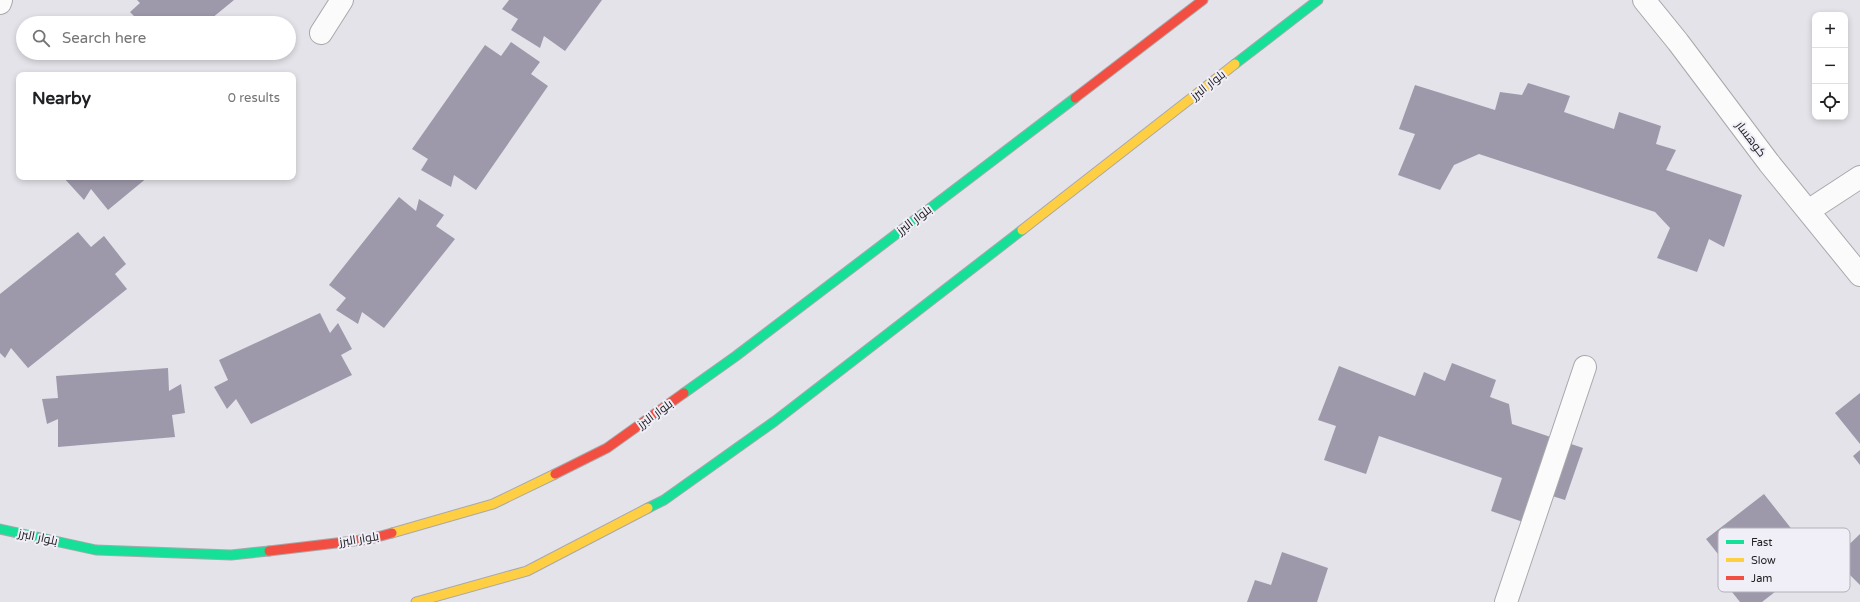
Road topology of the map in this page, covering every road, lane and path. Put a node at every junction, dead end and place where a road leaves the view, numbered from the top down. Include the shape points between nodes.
1 (1, 0) edge
2 (342, 0) edge
3 (1203, 0) edge
4 (1318, 0) edge
5 (1644, 0) edge
6 (0, 3) edge
7 (321, 33) dead end
8 (1860, 177) edge
9 (1808, 211) junction
10 (1860, 275) edge
11 (1585, 367) dead end
12 (0, 529) edge
13 (416, 602) edge
14 (1506, 602) edge

1 - 6 street
2 - 7 street
3 - 12 main road, بلوار البرز via 736,356 607,448 493,504 370,539 231,555 96,550
4 - 13 main road, بلوار البرز via 775,421 664,500 527,571
5 - 9 street, کوهسار
8 - 9 street
9 - 10 street, کوهسار
11 - 14 street

